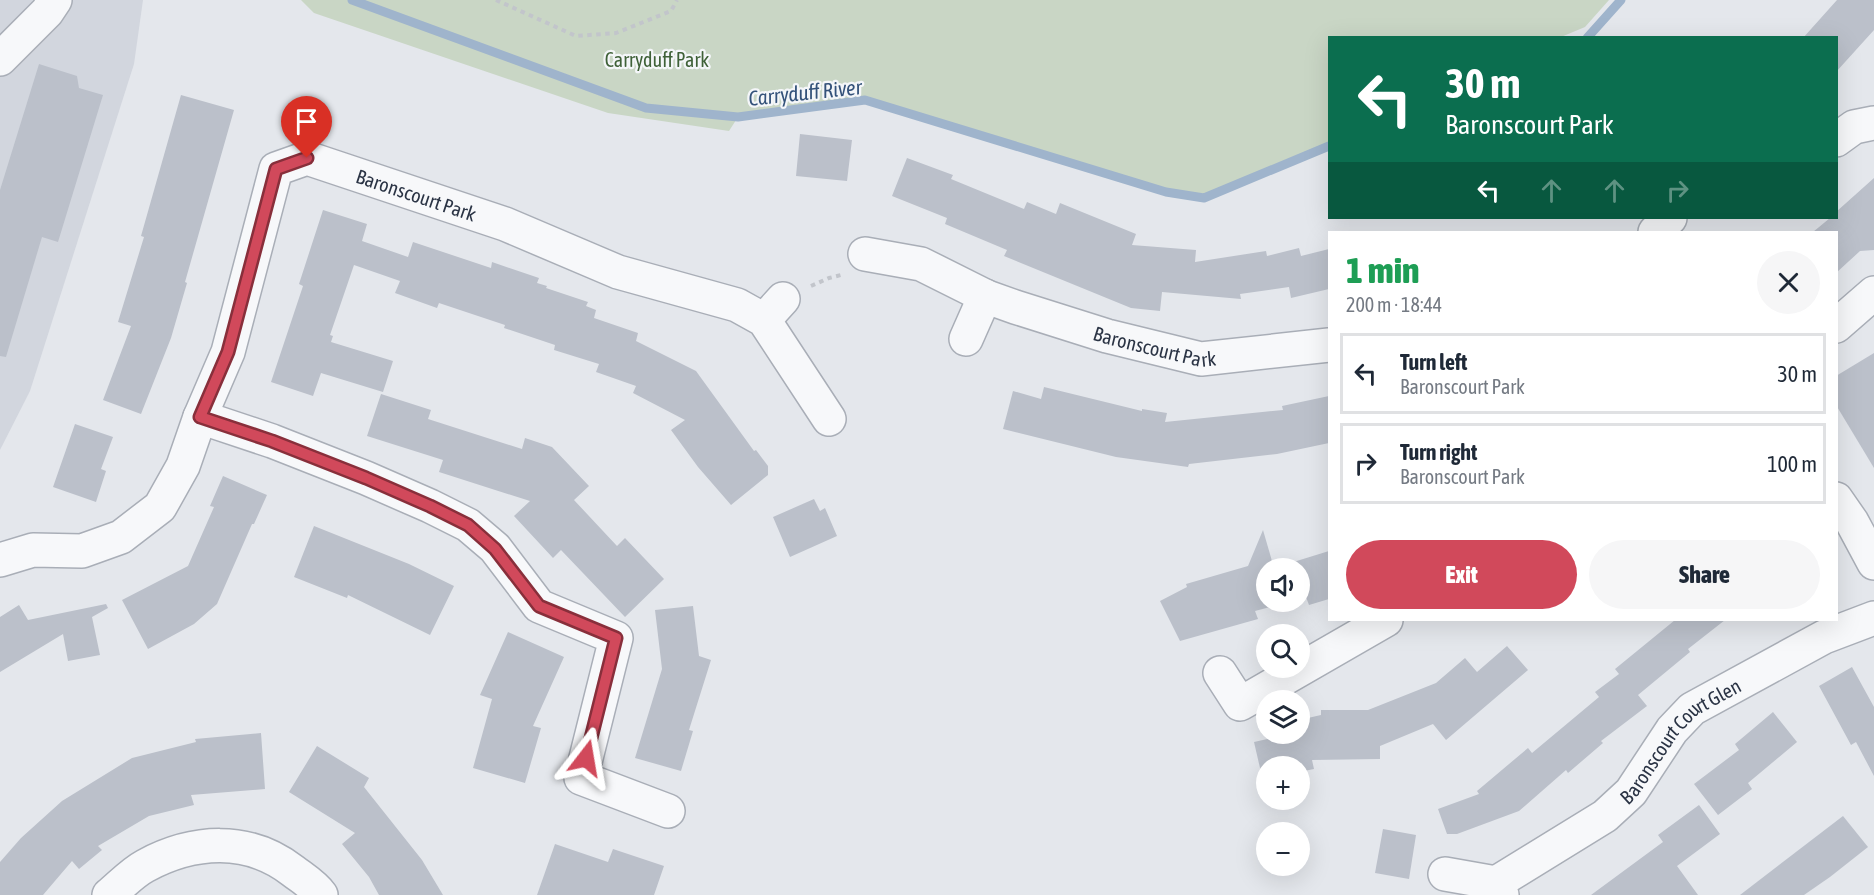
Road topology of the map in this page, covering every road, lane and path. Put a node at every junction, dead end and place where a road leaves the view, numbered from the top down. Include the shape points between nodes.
1 (55, 0) edge
2 (496, 0) edge
3 (677, 0) edge
4 (0, 59) edge
5 (1874, 123) edge
6 (1838, 139) edge
7 (1669, 219) edge
8 (1656, 231) edge
9 (865, 254) joint
10 (1874, 293) edge
11 (985, 296) junction
12 (773, 309) junction
13 (1838, 324) edge
14 (966, 339) dead end
15 (1328, 345) edge
16 (200, 417) junction
17 (829, 419) dead end
18 (1838, 502) edge
19 (0, 560) edge
20 (1874, 563) edge
21 (1874, 618) edge
22 (1384, 621) edge
23 (1220, 673) dead end
24 (668, 811) dead end
25 (1445, 874) dead end
26 (1499, 889) edge
27 (109, 895) edge
28 (321, 895) edge

1 - 4 street
2 - 3 path via 576,36 616,33 671,10
5 - 6 street via 1854,127
7 - 8 street
9 - 11 street, Baronscourt Park via 921,264
9 - 12 path via 867,270 829,278
10 - 13 street
11 - 14 street
11 - 15 street, Baronscourt Park via 1107,336 1201,359
12 - 16 street, Baronscourt Park via 737,305 618,273 505,224 307,158 276,169 228,352
12 - 17 street, Baronscourt Park
16 - 19 street via 183,466 160,507 121,537 82,550 33,550
16 - 24 street via 366,478 468,525 495,549 539,606 616,638 581,778
18 - 20 street
21 - 26 street, Baronscourt Court Glen via 1824,637 1692,710 1672,730 1631,792 1605,816
22 - 23 street via 1240,704
25 - 26 street, Baronscourt Court Glen
27 - 28 street via 143,867 173,853 209,845 243,847 279,860

